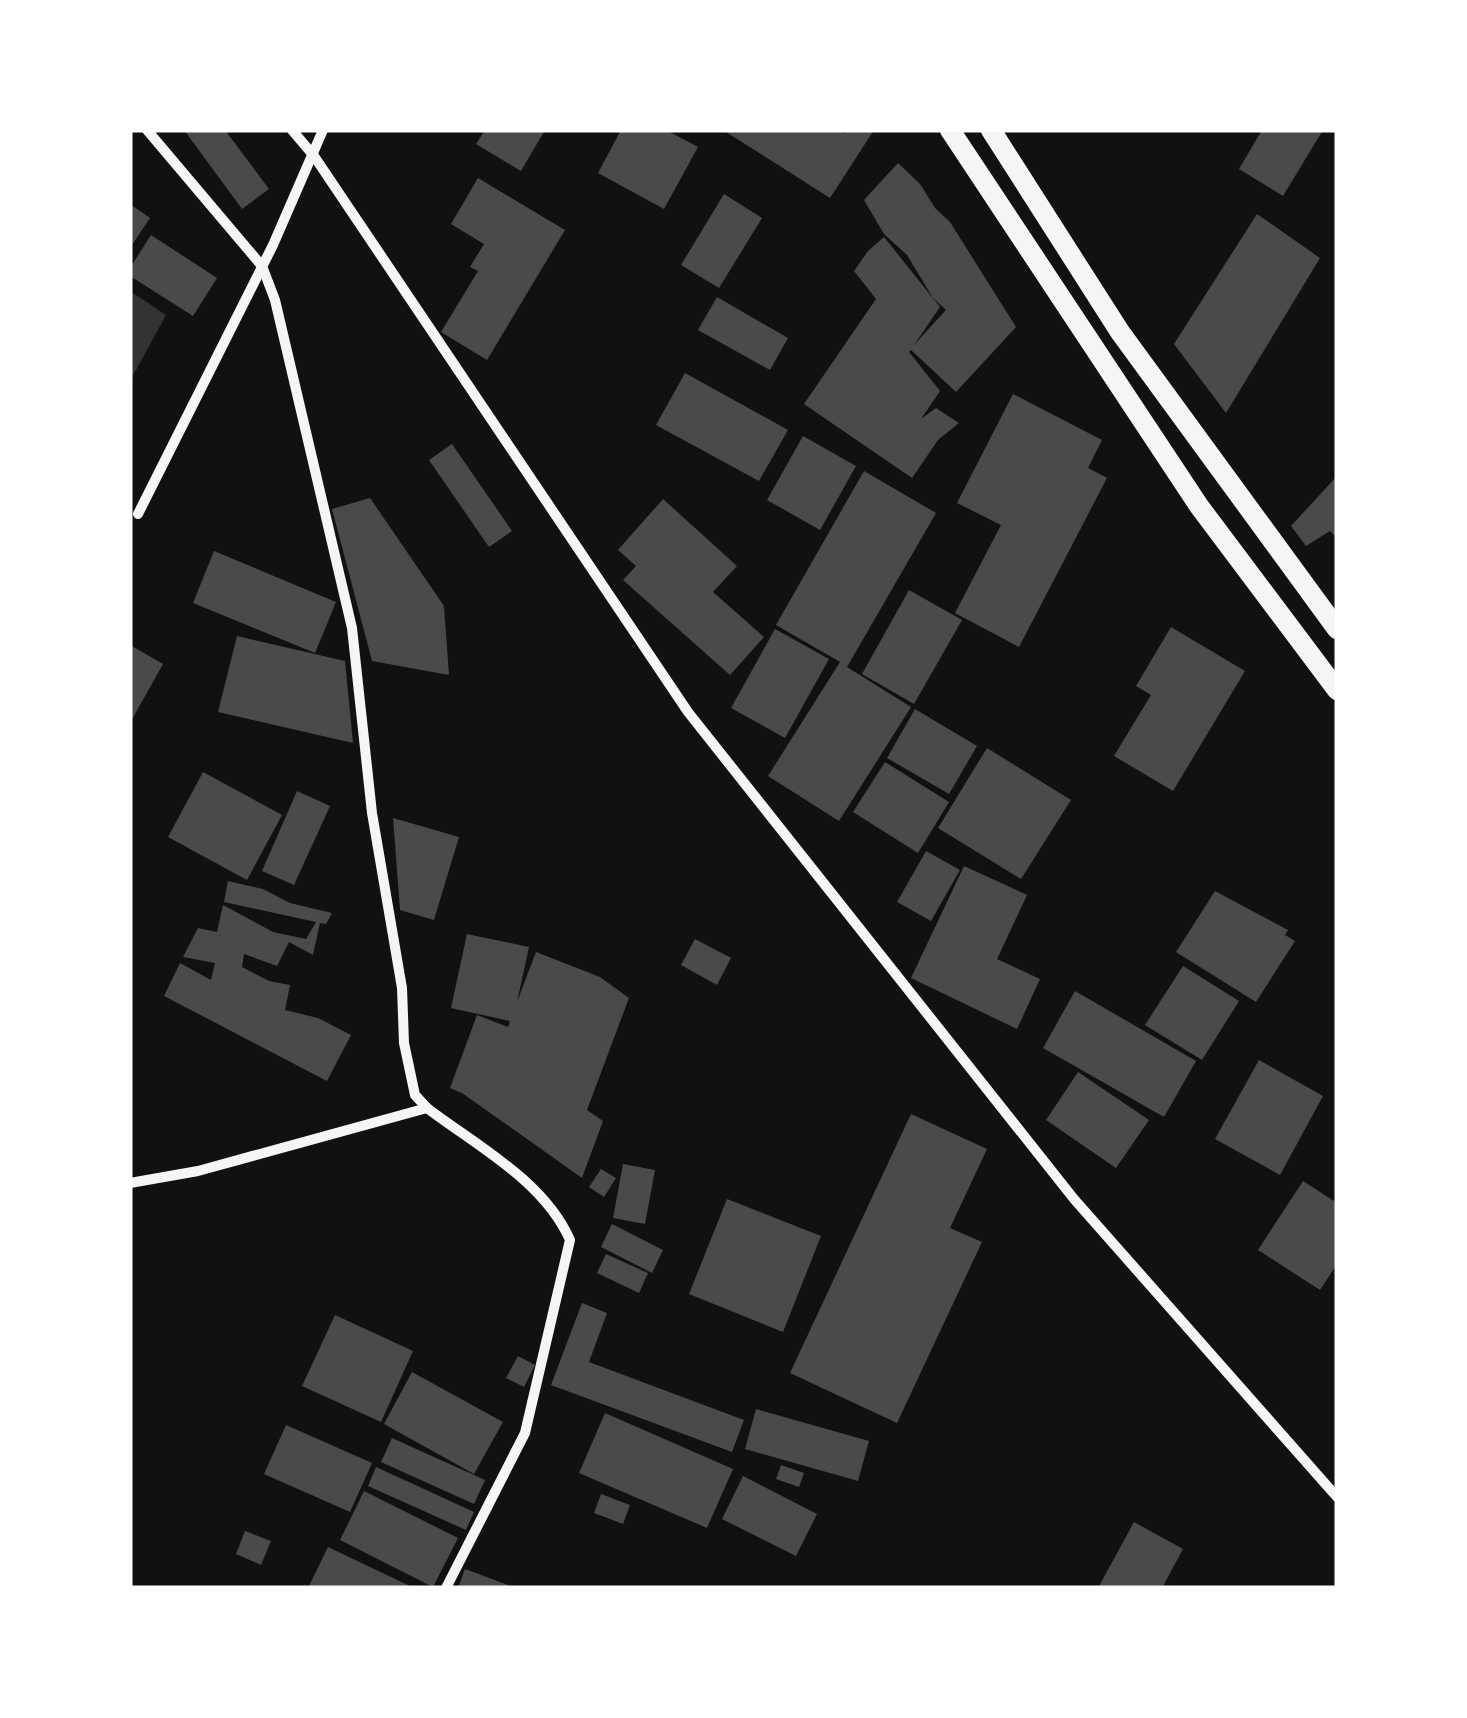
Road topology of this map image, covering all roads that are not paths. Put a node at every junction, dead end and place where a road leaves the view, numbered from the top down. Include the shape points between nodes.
1 (148, 130) edge
2 (292, 130) edge
3 (323, 130) edge
4 (950, 130) edge
5 (992, 130) edge
6 (314, 156) junction
7 (262, 266) junction
8 (138, 514) dead end
9 (1337, 629) edge
10 (1337, 690) edge
11 (427, 1108) junction
12 (130, 1183) edge
13 (1337, 1496) edge
14 (446, 1588) edge

1 - 7 street
2 - 6 street
3 - 6 street
4 - 10 main road via 1199,506
5 - 9 main road via 1120,332
6 - 7 street
6 - 13 street via 688,712 1074,1199
7 - 8 street
7 - 11 street via 352,628 404,1043 415,1095
11 - 12 street
11 - 14 street via 530,1185 559,1216 570,1240 525,1433

